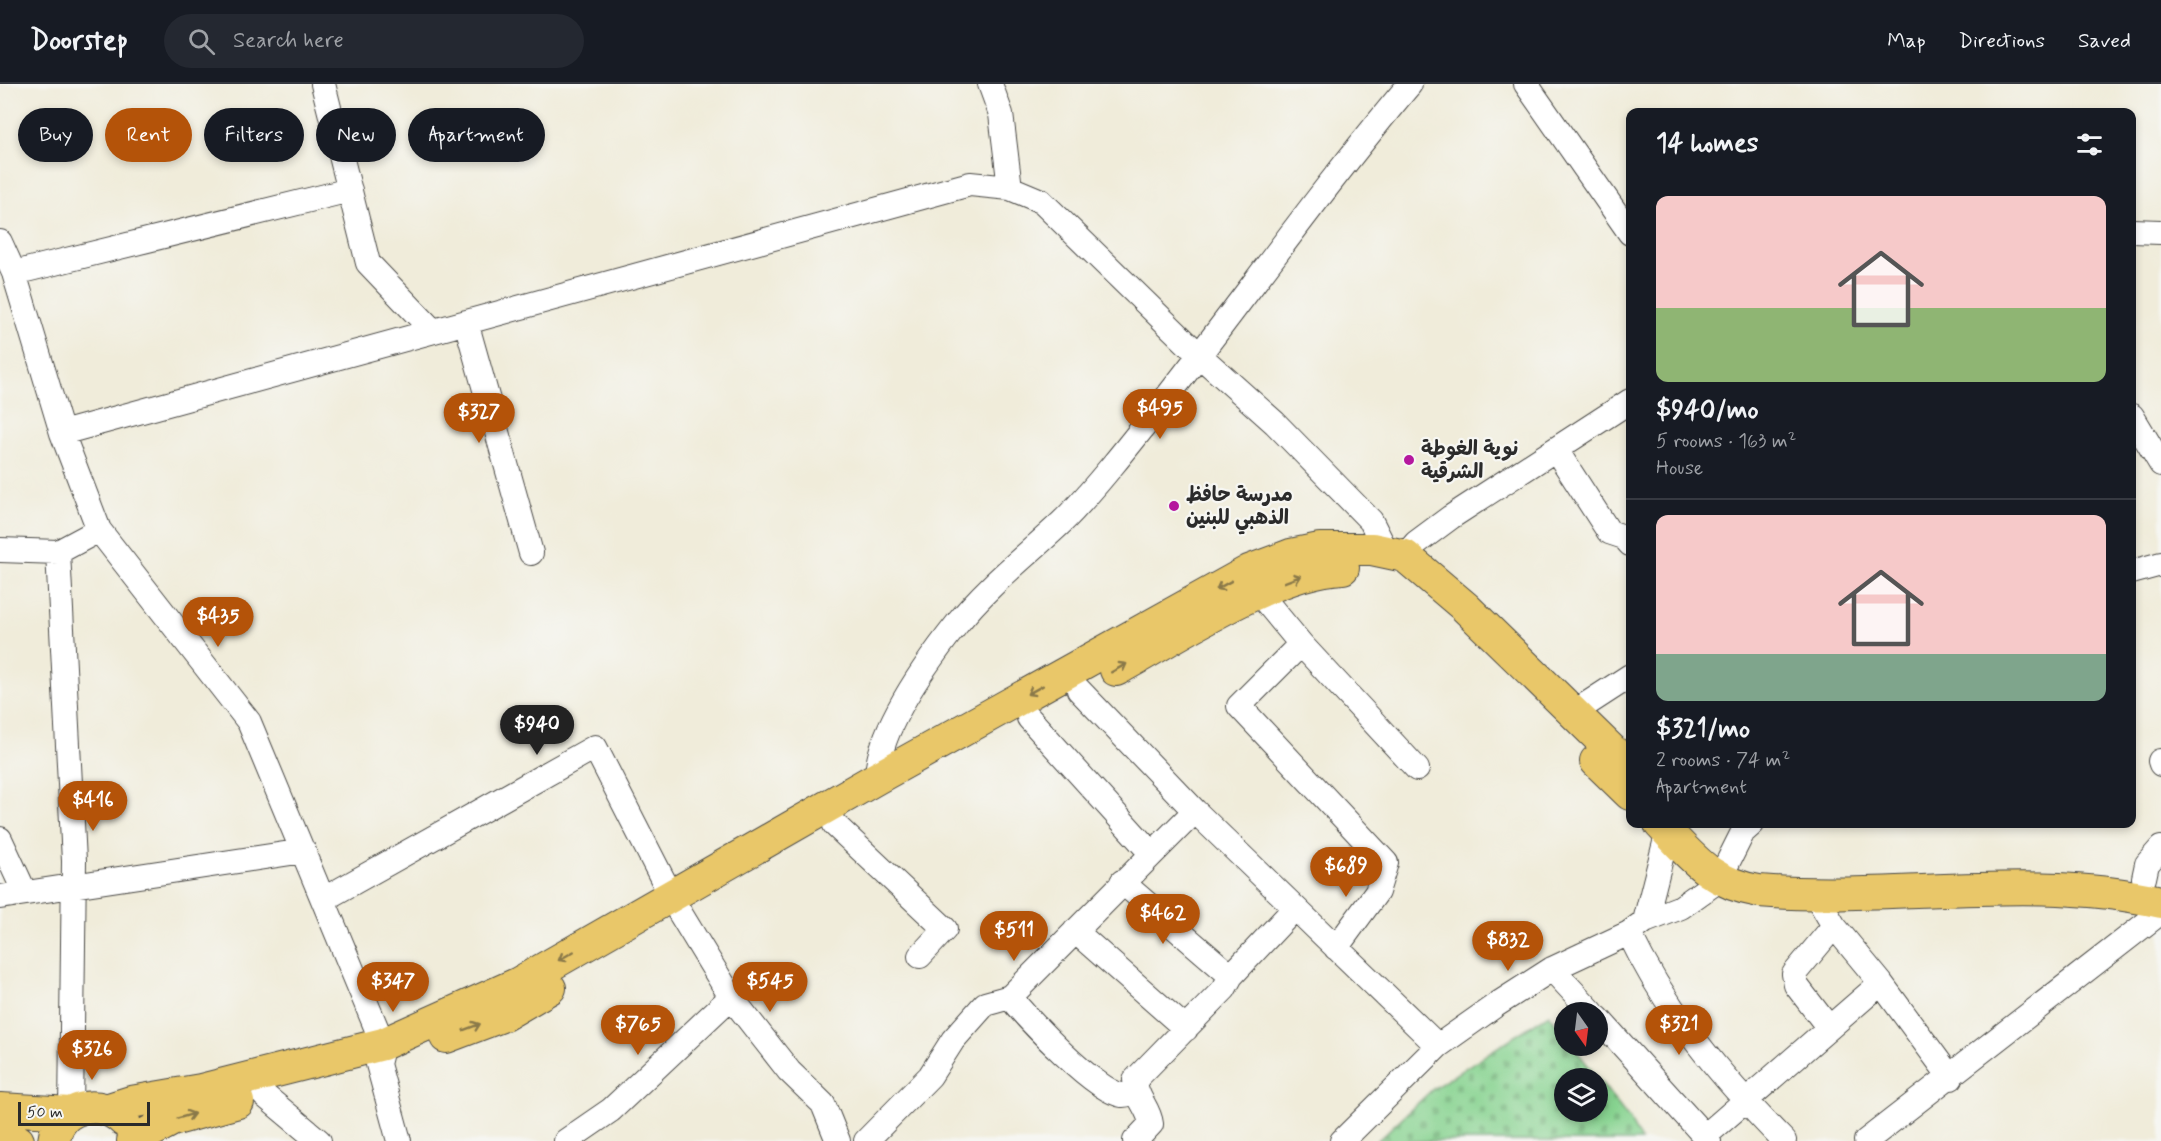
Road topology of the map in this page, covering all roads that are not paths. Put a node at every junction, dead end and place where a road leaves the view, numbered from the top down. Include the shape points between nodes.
1 (322, 84) edge
2 (990, 84) edge
3 (1410, 84) edge
4 (1526, 84) edge
5 (1010, 188) junction
6 (350, 190) junction
7 (1626, 227) edge
8 (2136, 231) edge
9 (2161, 232) edge
10 (0, 242) edge
11 (14, 273) junction
12 (466, 322) junction
13 (433, 331) junction
14 (1199, 355) junction
15 (1626, 404) edge
16 (2136, 423) edge
17 (62, 433) junction
18 (1556, 450) junction
19 (2161, 464) edge
20 (99, 530) junction
21 (1626, 539) edge
22 (0, 550) edge
23 (58, 552) junction
24 (1395, 553) junction
25 (531, 554) dead end
26 (2161, 564) edge
27 (2136, 571) edge
28 (1258, 592) junction
29 (1301, 644) junction
30 (1626, 679) edge
31 (1079, 690) junction
32 (1573, 713) junction
33 (1029, 718) junction
34 (1626, 764) edge
35 (1417, 769) dead end
36 (877, 778) junction
37 (1626, 790) edge
38 (1195, 811) junction
39 (835, 825) junction
40 (1671, 828) edge
41 (1674, 828) edge
42 (1748, 828) edge
43 (0, 839) edge
44 (2161, 848) edge
45 (304, 851) junction
46 (1151, 853) junction
47 (1723, 870) junction
48 (1122, 882) junction
49 (73, 885) junction
50 (2156, 888) edge
51 (1814, 892) junction
52 (25, 893) junction
53 (0, 897) edge
54 (324, 899) junction
55 (676, 905) junction
56 (1295, 908) junction
57 (2161, 912) edge
58 (1834, 926) junction
59 (1637, 927) junction
60 (1075, 931) junction
61 (1336, 948) junction
62 (920, 956) dead end
63 (1552, 969) junction
64 (1231, 976) junction
65 (1881, 983) junction
66 (731, 997) junction
67 (1010, 997) junction
68 (1583, 1002) edge
69 (1829, 1028) junction
70 (1186, 1029) junction
71 (1608, 1029) edge
72 (1438, 1046) junction
73 (381, 1054) junction
74 (1951, 1078) junction
75 (1135, 1092) junction
76 (264, 1095) junction
77 (1745, 1101) junction
78 (0, 1109) edge
79 (109, 1109) junction
80 (71, 1113) junction
81 (0, 1132) edge
82 (1881, 1137) edge
83 (1707, 1139) edge
84 (18, 1141) edge
85 (54, 1141) edge
86 (133, 1141) edge
87 (319, 1141) edge
88 (399, 1141) edge
89 (566, 1141) edge
90 (838, 1141) edge
91 (866, 1141) edge
92 (1135, 1141) edge
93 (1342, 1141) edge
94 (1784, 1141) edge

1 - 6 street
2 - 5 street via 1001,114
3 - 14 street
4 - 7 street
5 - 12 street via 970,184
5 - 14 street via 1041,201
6 - 11 street
6 - 13 street via 368,263
8 - 9 street
10 - 11 street
11 - 17 street
12 - 13 street
12 - 25 street
13 - 17 street
14 - 24 street via 1275,423 1371,521
14 - 36 street via 1069,514 958,623 886,733 877,760
15 - 18 street
16 - 19 street
17 - 20 street
18 - 21 street via 1609,532
18 - 24 street
20 - 23 street
20 - 45 street via 249,722
22 - 23 street
23 - 49 street
24 - 32 main road via 1465,607
24 -> 36 main road via 1320,549 1250,571
26 - 27 street
28 - 29 street
31 -> 28 main road
28 -> 37 main road via 1330,568 1367,568 1411,580
29 - 35 street
29 - 61 street via 1239,706 1386,863 1377,892
30 - 32 street
31 - 33 main road
31 - 38 street
32 - 34 main road
33 - 39 main road
33 - 46 street
36 - 55 main road
38 - 46 street
38 - 56 street
39 - 55 main road
39 - 62 street via 945,929
40 - 59 street
41 - 47 main road
42 - 47 street
43 - 52 street
44 - 50 street via 2147,864
45 - 49 street
45 - 54 street
46 - 48 street
47 - 50 main road via 1801,875 2105,871
47 - 51 main road via 1737,888
47 - 59 street via 1681,908
48 - 60 street
48 - 64 street
49 - 52 street
49 - 80 street
50 - 51 main road via 2130,895 2077,890
51 - 58 street
52 - 53 street
54 - 55 street via 596,747
54 - 73 street
55 - 66 street
55 - 73 main road
56 - 61 street
56 - 64 street
57 - 74 street
58 - 65 street
58 - 69 street via 1794,974 1796,985
59 - 63 street
59 - 77 street via 1648,974 1682,1026
60 - 67 street
60 - 70 street
61 - 72 street
63 - 68 street
63 - 72 street
64 - 70 street via 1224,989
65 - 69 street
65 - 74 street
66 - 89 street via 611,1110
66 - 90 street via 789,1071 823,1104
67 - 75 street via 1024,1016 1101,1088 1122,1096
67 - 91 street via 985,1004 953,1040 930,1076
69 - 77 street
70 - 75 street via 1136,1080
71 - 83 street
72 - 93 street
73 - 76 main road
73 - 79 main road
73 - 88 street
74 - 82 street
75 - 92 street via 1149,1112 1151,1125
86 -> 76 main road via 172,1120
76 - 87 street
77 - 83 street
77 - 94 street
78 - 80 main road
79 - 80 main road via 96,1106
79 - 86 main road via 125,1122
80 - 85 main road via 61,1122
81 - 84 main road

